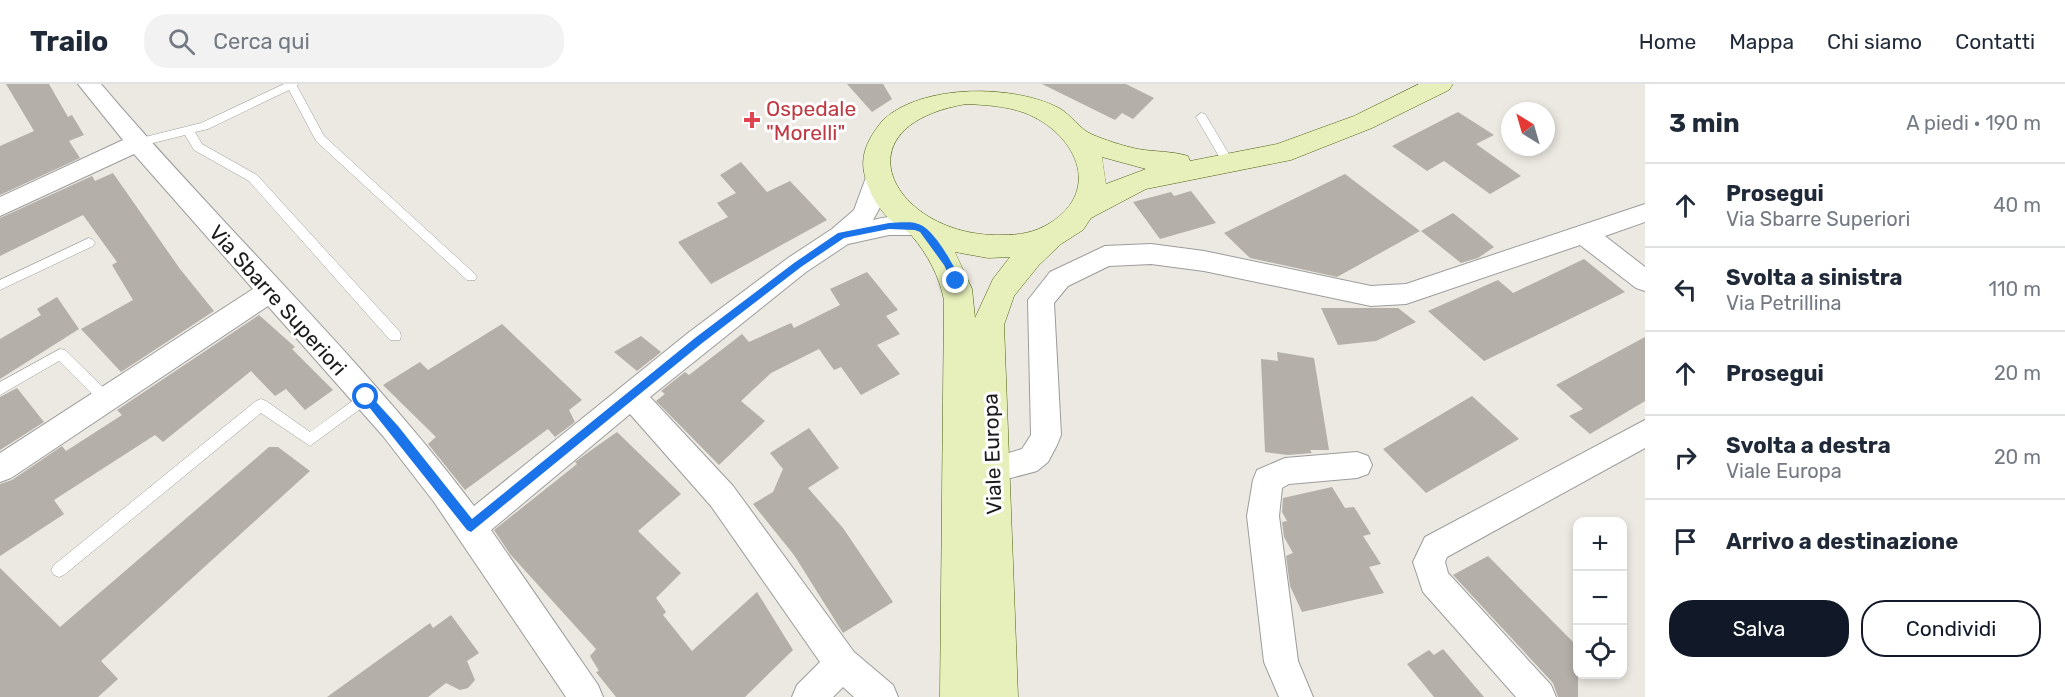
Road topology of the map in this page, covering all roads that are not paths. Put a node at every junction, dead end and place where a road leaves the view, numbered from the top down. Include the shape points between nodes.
1 (89, 84) edge
2 (292, 84) edge
3 (966, 84) edge
4 (1035, 84) edge
5 (1440, 84) edge
6 (938, 99) junction
7 (1201, 117) dead end
8 (188, 130) junction
9 (1075, 135) junction
10 (137, 143) junction
11 (1219, 163) junction
12 (877, 178) junction
13 (0, 207) edge
14 (1084, 210) junction
15 (1645, 213) edge
16 (920, 228) junction
17 (1584, 234) junction
18 (1054, 235) junction
19 (841, 236) junction
20 (89, 243) dead end
21 (471, 278) dead end
22 (1645, 281) edge
23 (0, 285) edge
24 (270, 291) junction
25 (395, 336) dead end
26 (0, 389) edge
27 (366, 397) junction
28 (632, 397) junction
29 (106, 399) junction
30 (1645, 433) edge
31 (1357, 465) dead end
32 (0, 469) edge
33 (992, 470) junction
34 (471, 527) junction
35 (59, 570) dead end
36 (842, 664) junction
37 (586, 697) edge
38 (809, 697) edge
39 (881, 697) edge
40 (960, 697) edge
41 (998, 697) edge
42 (1296, 697) edge
43 (1539, 697) edge

1 - 10 street, Via Sbarre Superiori
2 - 8 lane
2 - 21 lane via 320,138
3 - 6 main road
4 - 9 main road
5 - 11 main road via 1363,122 1281,153
6 - 9 main road via 966,95 1023,102 1049,114
6 - 12 main road via 909,111 888,129 876,152
7 - 11 lane
8 - 10 lane
8 - 25 lane via 198,147 253,178
9 - 11 main road via 1134,158
9 - 14 main road via 1092,163 1093,187
10 - 13 street
10 - 24 street, Via Sbarre Superiori
11 - 14 main road via 1140,180
12 - 16 main road via 891,204
12 - 19 street via 863,216
14 - 18 main road
15 - 17 street
16 - 18 main road via 955,242 989,248 1024,245
16 - 19 street via 889,226
16 - 40 main road, Viale Europa via 948,263 959,300
17 - 22 street
17 - 33 street via 1407,294 1371,296 1204,261 1151,254 1105,256 1059,279 1041,300 1044,444 1030,462
18 - 33 main road, Viale Europa via 1016,269 992,308 988,325
19 - 28 street via 734,313
20 - 23 lane
24 - 27 street, Via Sbarre Superiori
24 - 29 street
26 - 29 lane via 60,354
27 - 34 street, Via Sbarre Superiori
27 - 35 lane via 310,440 261,405
28 - 34 street
28 - 36 street via 722,496
29 - 32 street
30 - 43 street via 1436,547 1430,562 1434,581
31 - 42 street via 1285,471 1269,480 1263,516 1281,662
33 - 41 main road, Viale Europa
34 - 37 street, Via Sbarre Superiori
36 - 38 street
36 - 39 street

